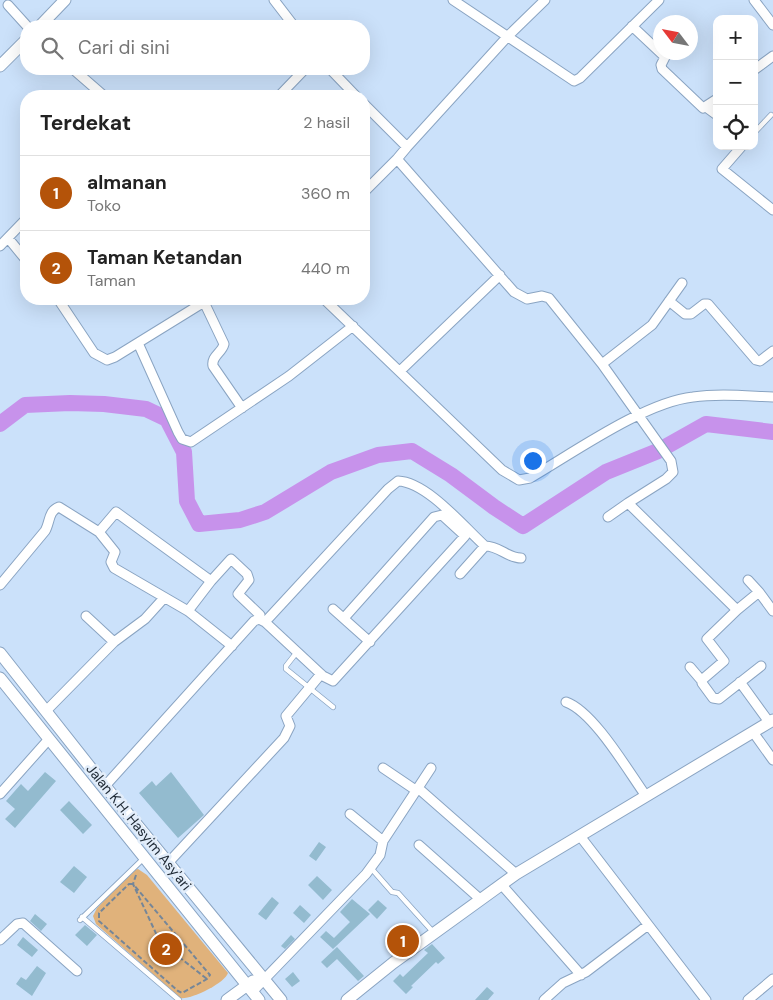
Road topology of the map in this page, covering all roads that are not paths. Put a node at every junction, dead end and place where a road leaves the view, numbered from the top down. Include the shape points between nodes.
1 (65, 0) edge
2 (274, 0) edge
3 (453, 0) edge
4 (545, 0) edge
5 (659, 0) edge
6 (754, 0) edge
7 (8, 5) dead end
8 (22, 20) edge
9 (46, 20) edge
10 (289, 20) edge
11 (773, 25) edge
12 (632, 26) junction
13 (508, 36) junction
14 (20, 45) edge
15 (773, 56) edge
16 (2, 61) edge
17 (758, 67) edge
18 (80, 75) edge
19 (299, 75) edge
20 (336, 75) edge
21 (97, 90) edge
22 (285, 90) edge
23 (350, 90) edge
24 (713, 102) edge
25 (706, 107) junction
26 (370, 110) edge
27 (713, 112) edge
28 (771, 115) dead end
29 (758, 129) edge
30 (407, 147) junction
31 (739, 150) edge
32 (397, 159) junction
33 (370, 186) edge
34 (773, 210) edge
35 (20, 225) edge
36 (8, 238) junction
37 (0, 246) edge
38 (20, 253) edge
39 (500, 274) junction
40 (682, 283) dead end
41 (669, 301) junction
42 (62, 305) edge
43 (198, 305) edge
44 (208, 305) edge
45 (330, 305) edge
46 (352, 326) junction
47 (138, 343) junction
48 (773, 351) edge
49 (602, 364) junction
50 (400, 371) junction
51 (773, 398) edge
52 (242, 408) junction
53 (637, 416) junction
54 (628, 504) junction
55 (608, 517) dead end
56 (99, 532) junction
57 (467, 534) junction
58 (485, 546) junction
59 (521, 558) dead end
60 (460, 574) dead end
61 (748, 580) dead end
62 (211, 581) junction
63 (0, 585) edge
64 (759, 592) junction
65 (164, 598) junction
66 (333, 609) dead end
67 (737, 610) junction
68 (188, 611) junction
69 (773, 611) edge
70 (86, 616) dead end
71 (344, 618) junction
72 (262, 621) junction
73 (114, 642) junction
74 (370, 642) junction
75 (232, 646) junction
76 (297, 652) junction
77 (0, 653) edge
78 (690, 666) dead end
79 (760, 666) dead end
80 (321, 674) junction
81 (0, 678) edge
82 (702, 681) junction
83 (740, 682) junction
84 (309, 688) junction
85 (566, 702) dead end
86 (333, 707) dead end
87 (46, 712) junction
88 (771, 721) edge
89 (753, 732) junction
90 (49, 739) junction
91 (773, 760) edge
92 (383, 768) dead end
93 (431, 768) dead end
94 (105, 786) junction
95 (418, 790) junction
96 (0, 794) edge
97 (646, 796) junction
98 (350, 814) dead end
99 (580, 836) junction
100 (383, 842) junction
101 (419, 845) dead end
102 (144, 858) junction
103 (168, 863) junction
104 (370, 868) junction
105 (516, 874) junction
106 (501, 884) junction
107 (480, 899) junction
108 (648, 925) junction
109 (434, 932) junction
110 (0, 940) edge
111 (77, 971) dead end
112 (581, 975) junction
113 (262, 978) junction
114 (773, 979) edge
115 (253, 992) edge
116 (178, 1000) edge
117 (227, 1000) edge
118 (281, 1000) edge
119 (347, 1000) edge
120 (544, 1000) edge
121 (706, 1000) edge
122 (748, 1000) edge

1 - 9 main road
2 - 10 street
3 - 13 street
4 - 13 street
5 - 12 street
6 - 11 street
7 - 8 street
12 - 13 street via 574,81
12 - 25 street via 665,57 661,65 664,72 686,90 700,108
13 - 30 street
14 - 16 main road
15 - 17 street
18 - 21 street
19 - 22 street
20 - 23 street
24 - 25 street
25 - 27 street
26 - 30 street
28 - 29 lane
30 - 32 street
31 - 34 street via 722,169
32 - 33 street
32 - 39 street
35 - 36 street
36 - 37 street
36 - 38 street
39 - 49 street via 521,298 549,298
39 - 50 street
40 - 41 street
41 - 48 street via 685,314 708,304 756,360 760,361
41 - 49 street via 652,325
42 - 47 street via 100,358 115,357
43 - 47 street
44 - 52 street via 224,344 213,366
45 - 46 street
46 - 50 street
46 - 52 street
47 - 52 street via 182,438 191,442
49 - 53 street
50 - 53 street via 502,470 519,480 530,478
51 - 53 street via 694,396
53 - 54 street via 666,454 673,465 673,472
54 - 55 street
54 - 67 street
56 - 62 street via 116,512
56 - 63 street via 59,507 54,509 45,531
56 - 65 street via 115,552 111,562 114,568
57 - 58 street
57 - 71 street via 442,515 434,517
57 - 72 street via 425,490 406,481 398,481
57 - 74 street
58 - 59 street via 496,546 514,558
58 - 60 street
61 - 64 street
62 - 68 street
62 - 72 street via 231,560 240,566 249,580 238,594
64 - 67 street
64 - 69 street
65 - 68 street
65 - 73 street via 146,619
66 - 71 street
67 - 82 street via 707,639 724,661
68 - 75 street
70 - 73 street
71 - 74 street
72 - 75 street via 254,620
72 - 76 street
73 - 87 street
74 - 80 street via 333,681
75 - 94 street
76 - 80 street
76 - 84 lane via 285,668
77 - 87 main road, Jalan K.H. Hasyim Asy'ari
78 - 82 street
79 - 83 street
80 - 84 street
81 - 90 main road, Jalan K.H. Hasyim Asy'ari
82 - 83 street via 716,700
83 - 88 street
84 - 86 lane
84 - 103 street via 286,716 290,726 284,738
85 - 97 street via 574,704 588,716
87 - 94 main road, Jalan K.H. Hasyim Asy'ari
88 - 89 main road
89 - 91 street
89 - 97 main road
90 - 96 street
90 - 102 main road, Jalan K.H. Hasyim Asy'ari
92 - 95 street
93 - 95 street
94 - 103 main road, Jalan K.H. Hasyim Asy'ari
95 - 100 street
95 - 105 street
97 - 99 main road
98 - 100 street
99 - 105 main road
99 - 108 street
100 - 104 street via 380,855
101 - 107 street
102 - 115 main road, Jalan K.H. Hasyim Asy'ari
102 - 116 lane via 81,918
103 - 113 main road, Jalan K.H. Hasyim Asy'ari
104 - 109 lane
104 - 113 street
105 - 106 main road
106 - 107 main road
106 - 112 street
107 - 109 main road
108 - 112 street
108 - 121 street
109 - 119 main road
110 - 111 street via 17,924 23,923
112 - 120 street via 563,983
113 - 115 main road
113 - 118 main road, Jalan K.H. Hasyim Asy'ari
114 - 122 street
115 - 117 main road

